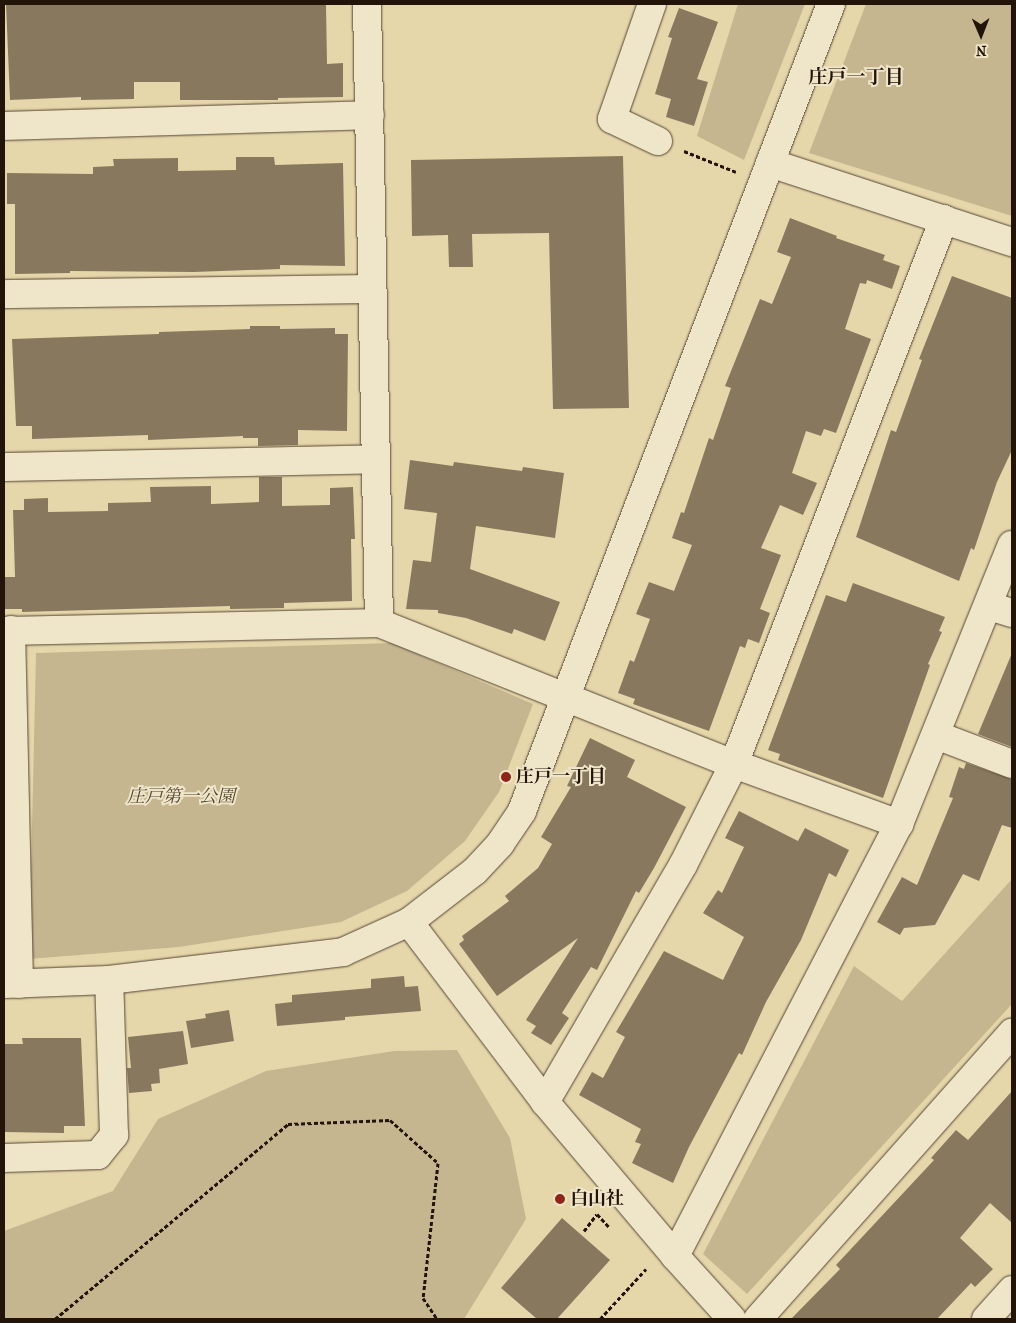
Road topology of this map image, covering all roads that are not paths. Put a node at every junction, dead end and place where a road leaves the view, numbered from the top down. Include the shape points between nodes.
1 (367, 4) edge
2 (652, 4) edge
3 (831, 4) edge
4 (370, 115) junction
5 (4, 126) edge
6 (658, 141) road end
7 (767, 173) junction
8 (944, 219) junction
9 (1012, 242) edge
10 (372, 288) junction
11 (4, 294) edge
12 (376, 459) junction
13 (4, 467) edge
14 (1012, 545) edge
15 (1001, 610) edge
16 (379, 622) junction
17 (7, 631) edge
18 (564, 697) junction
19 (936, 735) junction
20 (734, 764) junction
21 (1012, 764) edge
22 (899, 824) junction
23 (409, 922) junction
24 (109, 980) junction
25 (11, 984) edge
26 (1012, 1033) edge
27 (545, 1102) junction
28 (4, 1158) edge
29 (675, 1256) junction
30 (1012, 1290) edge
31 (732, 1319) edge
32 (758, 1319) edge
33 (986, 1319) edge

1 - 4 street
2 - 6 street via 612,119
3 - 7 street
4 - 5 street
4 - 10 street
7 - 8 street
7 - 18 street
8 - 9 street
8 - 20 street
10 - 11 street
10 - 12 street
12 - 13 street
12 - 16 street
14 - 15 street
15 - 19 street
16 - 17 street
16 - 18 street
17 - 25 street
18 - 20 street
18 - 23 street via 522,811 500,844 475,871
19 - 21 street
19 - 22 street
20 - 22 street
20 - 27 street via 683,865
22 - 29 street
23 - 24 street via 343,952
23 - 27 street
24 - 25 street
24 - 28 street via 114,1135 98,1155
26 - 32 street
27 - 29 street
29 - 31 street
30 - 33 street

